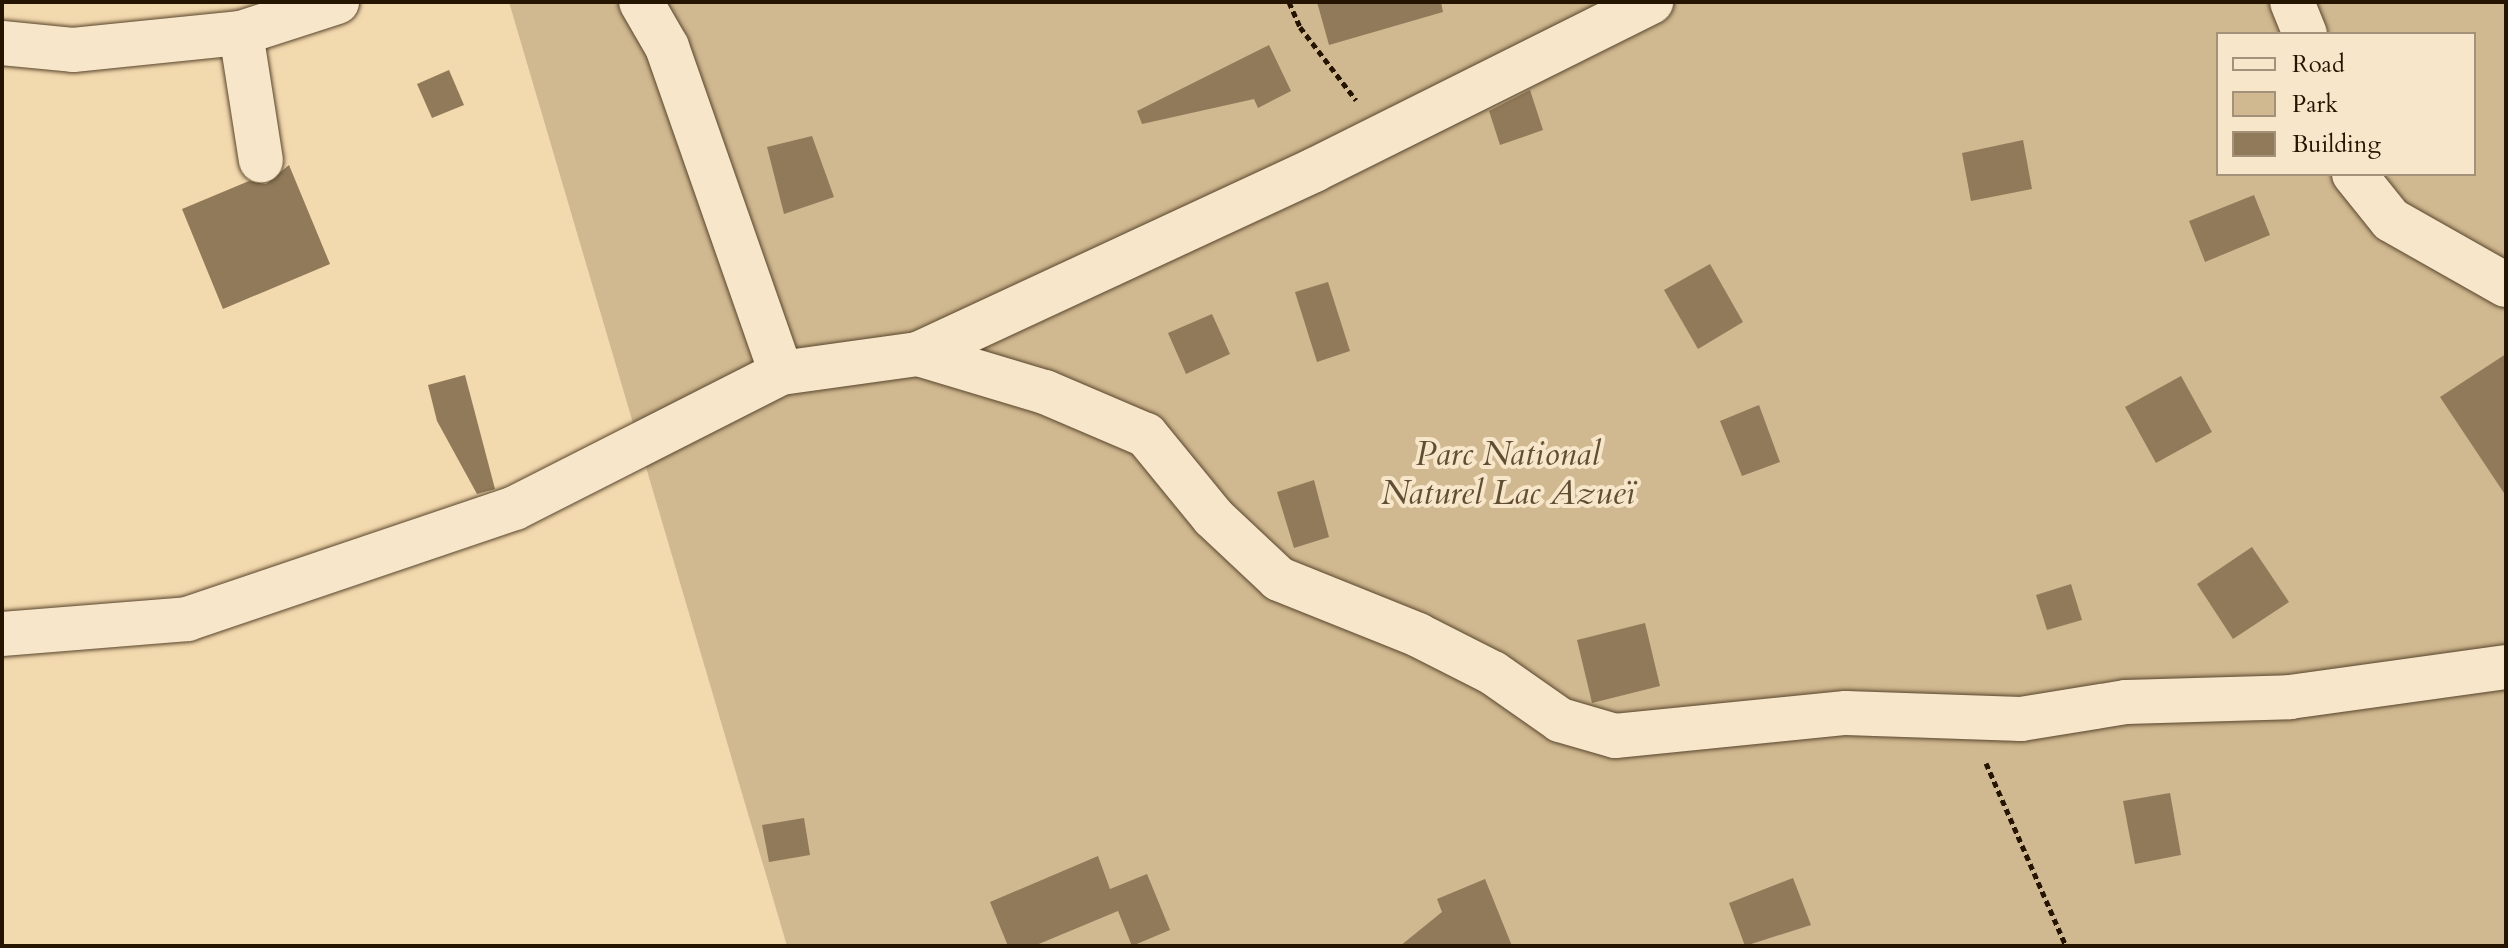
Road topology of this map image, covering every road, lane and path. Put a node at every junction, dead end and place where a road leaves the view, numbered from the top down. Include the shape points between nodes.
1 (337, 2) edge
2 (641, 2) edge
3 (1289, 2) edge
4 (1651, 2) edge
5 (2292, 2) edge
6 (2304, 32) edge
7 (241, 33) junction
8 (2, 43) edge
9 (1382, 132) junction
10 (261, 160) dead end
11 (2356, 176) edge
12 (2506, 285) edge
13 (918, 354) junction
14 (781, 373) junction
15 (2, 634) edge
16 (2506, 667) edge
17 (1965, 719) junction
18 (2066, 946) edge

1 - 7 street
2 - 14 street via 667,47
3 - 9 path via 1300,27
4 - 9 street
5 - 6 street
7 - 8 street via 73,50
7 - 10 street
9 - 13 street via 1314,170
11 - 12 street via 2391,220
13 - 14 street
13 - 17 street via 1045,392 1146,435 1213,517 1279,579 1493,673 1560,720 1615,736 1846,713
14 - 15 street via 515,508 202,614
16 - 17 street via 2290,697 2126,702 2021,719
17 - 18 path via 2034,863

